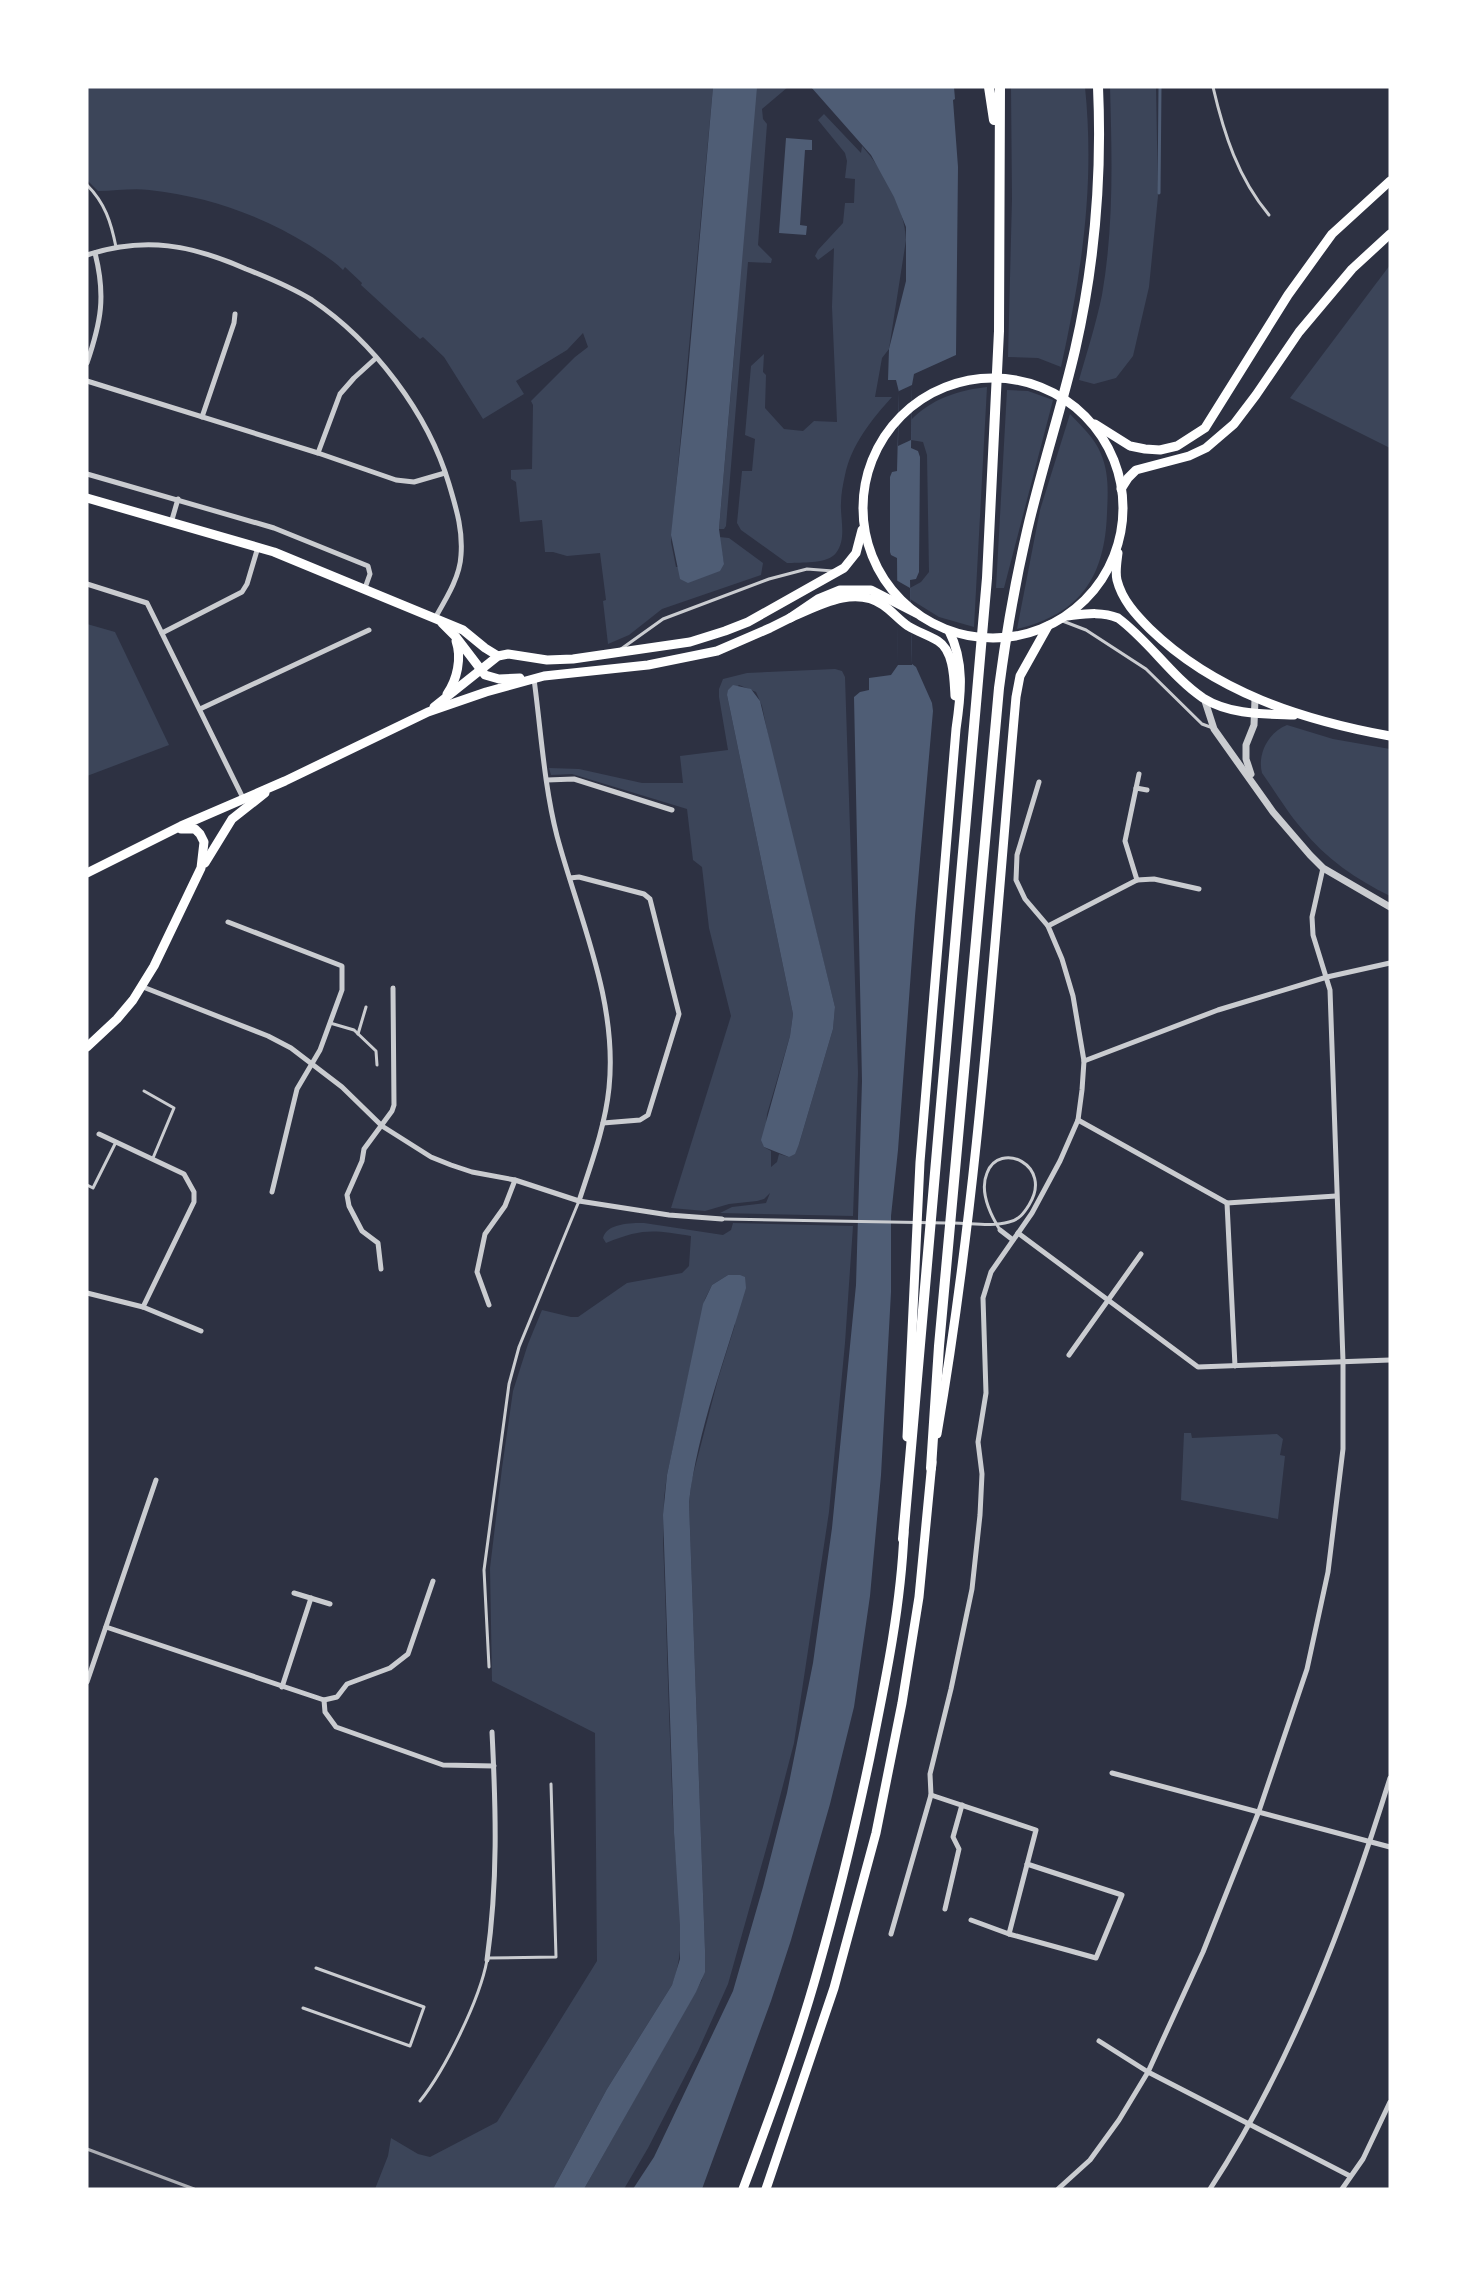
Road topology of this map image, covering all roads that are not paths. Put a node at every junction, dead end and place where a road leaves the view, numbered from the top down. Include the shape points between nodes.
1 (989, 87) edge
2 (999, 87) edge
3 (1098, 87) edge
4 (1213, 87) edge
5 (1390, 182) edge
6 (87, 185) edge
7 (1000, 195) junction
8 (1269, 215) dead end
9 (1390, 234) edge
10 (116, 247) junction
11 (95, 253) junction
12 (87, 255) edge
13 (235, 314) dead end
14 (376, 358) junction
15 (87, 363) edge
16 (87, 381) edge
17 (202, 417) junction
18 (1088, 420) junction
19 (318, 453) junction
20 (445, 473) junction
21 (87, 474) edge
22 (1121, 489) junction
23 (87, 498) edge
24 (178, 499) junction
25 (863, 519) junction
26 (171, 523) junction
27 (1119, 541) junction
28 (258, 547) junction
29 (844, 568) junction
30 (87, 584) edge
31 (365, 588) junction
32 (890, 594) junction
33 (790, 618) junction
34 (1063, 618) junction
35 (437, 619) junction
36 (1048, 626) junction
37 (369, 630) dead end
38 (450, 631) junction
39 (948, 631) junction
40 (162, 633) junction
41 (609, 655) junction
42 (498, 656) junction
43 (480, 670) junction
44 (544, 676) junction
45 (534, 679) junction
46 (1204, 698) junction
47 (1255, 699) junction
48 (200, 709) junction
49 (428, 712) junction
50 (1256, 714) junction
51 (1305, 715) junction
52 (956, 729) junction
53 (1214, 729) junction
54 (1390, 736) edge
55 (1139, 774) dead end
56 (548, 780) junction
57 (285, 781) junction
58 (1039, 782) dead end
59 (1254, 782) junction
60 (1136, 788) junction
61 (1147, 790) dead end
62 (243, 798) junction
63 (672, 810) dead end
64 (174, 831) junction
65 (1323, 868) junction
66 (87, 873) edge
67 (198, 876) junction
68 (570, 878) junction
69 (1137, 880) junction
70 (1199, 889) dead end
71 (1390, 907) edge
72 (228, 922) dead end
73 (1048, 926) junction
74 (1390, 963) edge
75 (1327, 977) junction
76 (143, 987) junction
77 (393, 988) dead end
78 (366, 1007) dead end
79 (330, 1023) junction
80 (358, 1034) junction
81 (87, 1047) edge
82 (1084, 1061) junction
83 (313, 1063) junction
84 (377, 1065) dead end
85 (144, 1091) dead end
86 (1078, 1120) junction
87 (603, 1123) junction
88 (381, 1126) junction
89 (99, 1134) dead end
90 (116, 1142) junction
91 (153, 1158) junction
92 (515, 1180) junction
93 (87, 1185) edge
94 (272, 1191) dead end
95 (1336, 1196) junction
96 (579, 1201) junction
97 (1227, 1203) junction
98 (722, 1219) joint
99 (1000, 1230) joint
100 (1018, 1233) junction
101 (1013, 1240) junction
102 (1141, 1254) dead end
103 (381, 1269) dead end
104 (87, 1293) edge
105 (1106, 1300) junction
106 (489, 1305) dead end
107 (143, 1307) junction
108 (201, 1331) dead end
109 (1069, 1355) dead end
110 (1390, 1360) edge
111 (1343, 1361) junction
112 (1235, 1366) junction
113 (931, 1468) junction
114 (156, 1480) dead end
115 (903, 1539) junction
116 (433, 1581) dead end
117 (294, 1593) dead end
118 (311, 1598) junction
119 (330, 1604) dead end
120 (106, 1627) junction
121 (489, 1667) dead end
122 (87, 1682) edge
123 (282, 1687) junction
124 (324, 1700) junction
125 (492, 1732) dead end
126 (494, 1766) junction
127 (1112, 1773) dead end
128 (1390, 1778) edge
129 (551, 1784) dead end
130 (931, 1795) junction
131 (962, 1805) junction
132 (1259, 1811) junction
133 (1370, 1842) junction
134 (1390, 1847) edge
135 (1027, 1864) junction
136 (945, 1909) dead end
137 (971, 1920) dead end
138 (891, 1934) dead end
139 (1009, 1934) junction
140 (488, 1960) junction
141 (316, 1968) dead end
142 (303, 2008) dead end
143 (1099, 2041) dead end
144 (1148, 2072) junction
145 (420, 2101) dead end
146 (1390, 2102) edge
147 (1249, 2124) junction
148 (1350, 2176) junction
149 (743, 2189) edge
150 (766, 2189) edge
151 (1058, 2189) edge
152 (1210, 2189) edge
153 (1342, 2189) edge

1 - 7 highway
2 - 7 highway
3 - 113 highway via 1100,141 1093,247 1075,350 1016,579 999,688
4 - 8 lane via 1241,173
5 - 18 main road via 1332,234 1288,295 1205,429 1177,446 1145,449 1130,446
6 - 10 lane via 108,213
7 - 115 highway via 999,331 987,578
9 - 22 main road via 1352,269 1299,332 1234,424 1206,448 1189,456 1136,470
10 - 11 street
10 - 14 street via 156,245 192,249 275,280 331,314
11 - 12 street
11 - 15 street via 102,311
13 - 17 street
14 - 19 street via 340,394
14 - 20 street via 414,410
16 - 17 street
17 - 19 street
18 - 22 main road via 1111,454
18 - 25 main road via 1064,399 1026,382 975,379 954,384 919,401 889,429 869,468 863,493
19 - 20 street via 396,480 414,482
20 - 35 street via 457,506 461,555
21 - 24 street
22 - 27 main road via 1123,516
23 - 26 main road
24 - 26 street
24 - 31 street via 290,533 366,565 370,574
25 - 29 main road via 860,543
25 - 32 main road via 873,560
26 - 28 main road
27 - 34 main road via 1100,582
27 - 47 main road via 1116,577 1130,607 1186,659
28 - 31 main road
28 - 40 street via 242,592
29 - 41 main road via 762,615 725,631 690,642
29 - 41 lane via 807,569 770,579 663,620
30 - 40 street via 147,603
31 - 35 main road
32 - 33 main road via 840,590
32 - 39 main road
33 - 44 main road via 725,648 694,657
33 - 52 main road via 850,597 873,600 917,632 938,641 950,658
34 - 36 main road
34 - 46 main road via 1097,613 1118,618
34 - 53 lane via 1146,669 1202,724
35 - 38 main road
35 - 42 main road via 463,630
36 - 39 main road via 996,639
36 - 113 main road via 1020,676 1016,697 981,1098 953,1342
37 - 48 street
38 - 43 main road
38 - 49 main road via 458,646 455,676 450,689
39 - 52 main road via 961,675
40 - 48 street
41 - 42 main road via 557,660
42 - 43 main road
43 - 44 main road via 500,679
43 - 49 main road
44 - 45 main road
45 - 49 main road
45 - 56 street
46 - 50 main road
46 - 53 street
47 - 50 street
47 - 51 main road
48 - 62 street
49 - 57 main road
50 - 51 main road
50 - 59 street via 1246,745
51 - 54 main road
52 - 115 main road via 920,1162
53 - 59 street
55 - 60 street
56 - 63 street via 574,779
56 - 68 street via 554,821
57 - 62 main road
57 - 67 main road via 232,819
58 - 73 street via 1017,855 1016,880 1025,899
59 - 65 street via 1274,812
60 - 61 street
60 - 69 street via 1125,841
62 - 64 main road
64 - 66 main road
64 - 67 main road via 191,828 202,837 204,853
65 - 71 street
65 - 75 street via 1312,935
67 - 76 main road
68 - 87 street via 607,1016 610,1071
68 - 87 street via 579,877 650,898 679,1014 648,1115 639,1120
69 - 70 street via 1154,879
69 - 73 street
72 - 79 street via 342,966 342,990
73 - 82 street via 1072,996
74 - 75 street
75 - 82 street via 1218,1010
75 - 95 street
76 - 81 main road
76 - 83 street via 268,1036
77 - 88 street via 394,1105
78 - 80 lane
79 - 80 lane
79 - 83 street
80 - 84 lane via 376,1051
82 - 86 street
83 - 88 street
83 - 94 street via 297,1089
85 - 91 lane via 174,1108
86 - 97 street
86 - 100 street via 1060,1161
87 - 96 street
88 - 92 street via 451,1166
88 - 103 street via 364,1149 347,1195 362,1231 378,1243
89 - 90 street
90 - 91 street
90 - 93 lane via 93,1188
91 - 107 street via 184,1174 194,1192 194,1202
92 - 96 street
92 - 106 street via 505,1206 485,1234 479,1262 477,1272
95 - 97 street
95 - 111 street
96 - 98 street
96 - 121 lane via 519,1347 509,1384 484,1570
97 - 112 street
98 - 99 lane via 842,1221 1007,1223 1020,1217 1036,1193 1036,1177 1026,1163 1015,1158 1002,1159 987,1170 985,1194 992,1217
99 - 101 street
100 - 101 street
100 - 105 street
101 - 130 street via 991,1272 983,1299 986,1393 978,1442 982,1474 980,1515 972,1589 930,1774
102 - 105 street
104 - 107 street
105 - 109 street
105 - 112 street via 1198,1367
107 - 108 street
110 - 111 street
111 - 112 street
111 - 132 street via 1343,1449 1328,1572 1307,1669
113 - 150 main road via 919,1597 876,1833 834,1988
114 - 120 street
115 - 149 main road via 882,1699 855,1825 818,1971
116 - 124 street via 408,1654 390,1668 347,1684 337,1697
117 - 118 street
118 - 119 street
118 - 123 street
120 - 122 street
120 - 123 street
123 - 124 street
124 - 126 street via 325,1712 336,1727 442,1766
125 - 126 street
126 - 140 street via 495,1897
127 - 132 street
128 - 133 street
129 - 140 lane via 556,1957
130 - 131 street
130 - 138 street
131 - 135 street via 1036,1830
131 - 136 street via 953,1837 959,1849
132 - 133 street
132 - 144 street via 1203,1952
133 - 134 street
133 - 147 street via 1320,1974
135 - 139 street
135 - 139 street via 1122,1895 1096,1958
137 - 139 street
140 - 145 lane via 457,2039
141 - 142 lane via 424,2007 410,2046
143 - 144 street
144 - 147 street
144 - 151 street via 1090,2160
146 - 148 street
147 - 148 street
147 - 152 street
148 - 153 street

